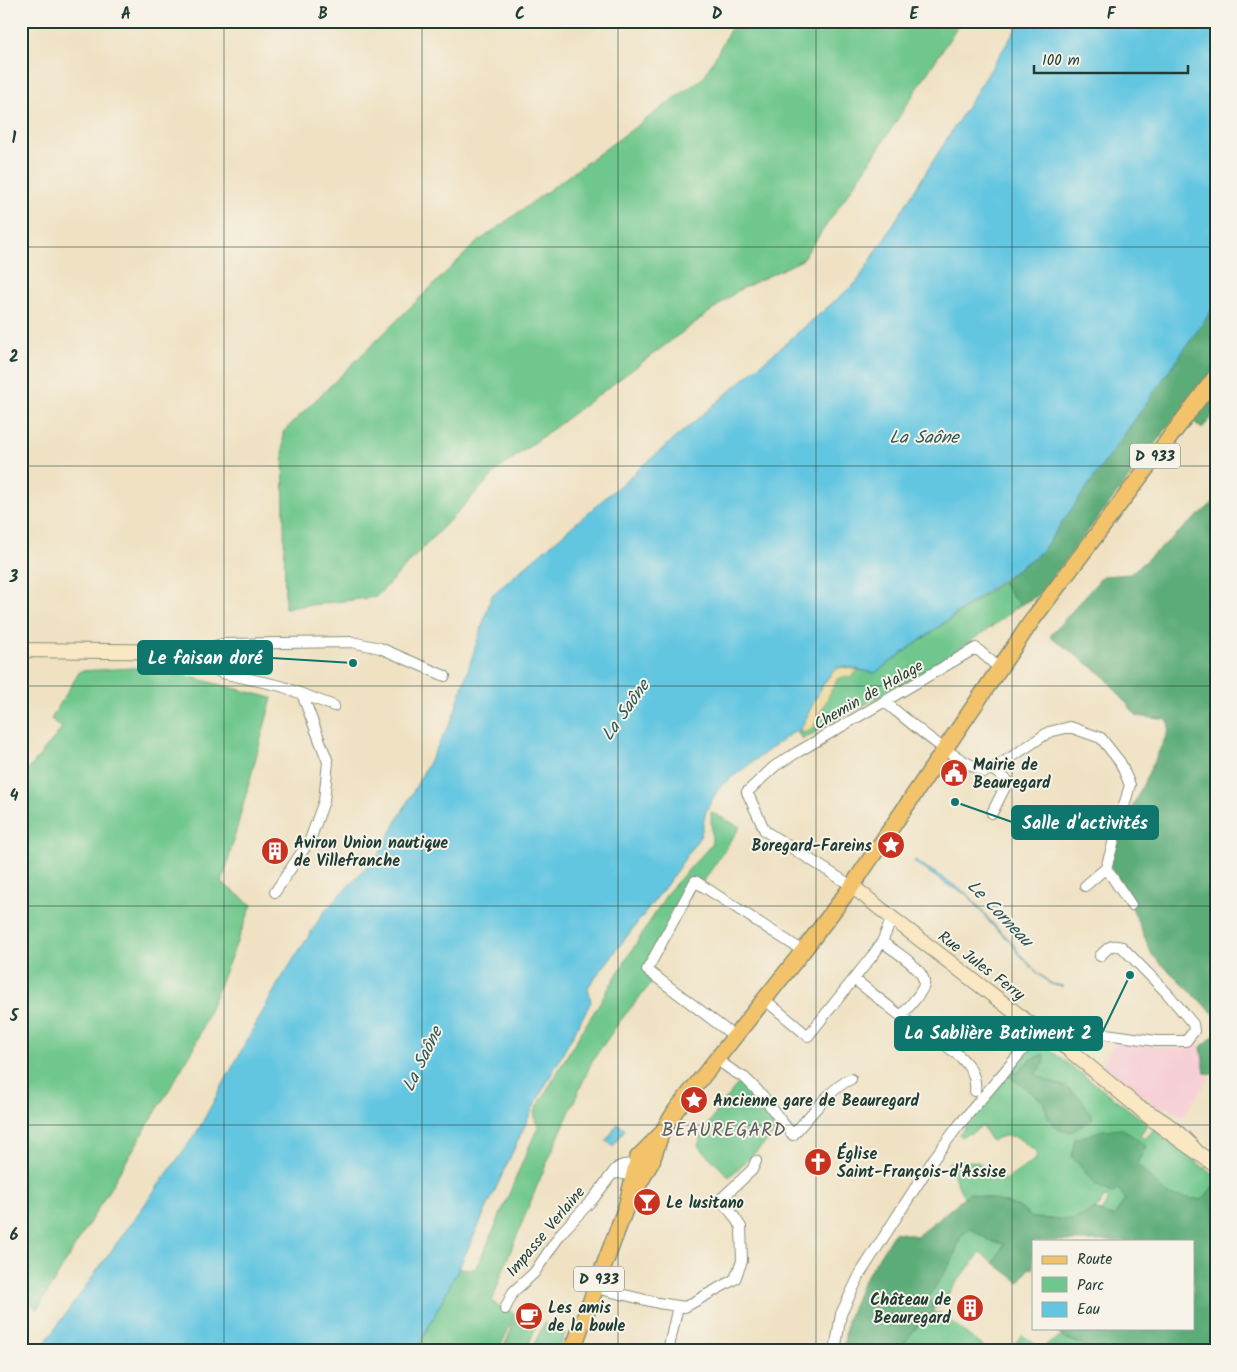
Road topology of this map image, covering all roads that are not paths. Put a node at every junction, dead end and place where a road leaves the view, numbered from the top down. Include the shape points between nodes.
1 (1216, 376) edge
2 (21, 650) edge
3 (193, 652) junction
4 (998, 668) junction
5 (445, 676) dead end
6 (302, 694) junction
7 (886, 702) junction
8 (334, 706) dead end
9 (945, 750) junction
10 (992, 768) junction
11 (992, 813) dead end
12 (1106, 868) junction
13 (852, 886) junction
14 (1085, 886) dead end
15 (275, 892) dead end
16 (1131, 905) dead end
17 (892, 918) junction
18 (882, 942) junction
19 (803, 951) junction
20 (1100, 956) dead end
21 (854, 979) junction
22 (764, 999) junction
23 (901, 1016) junction
24 (1039, 1030) junction
25 (734, 1036) junction
26 (1068, 1050) junction
27 (716, 1058) junction
28 (852, 1079) dead end
29 (975, 1091) dead end
30 (756, 1161) dead end
31 (1216, 1166) edge
32 (638, 1171) junction
33 (596, 1288) junction
34 (678, 1306) junction
35 (505, 1309) dead end
36 (671, 1350) edge
37 (572, 1351) edge
38 (835, 1351) edge

1 - 4 main road, D 933
2 - 3 street
3 - 5 street via 222,644 352,642 380,648
3 - 6 street via 204,664 222,673
4 - 7 street, Chemin de Halage via 976,648
4 - 9 main road, D 933
6 - 8 street
6 - 15 street via 328,762 324,801 310,840
7 - 9 street
7 - 13 street, Chemin de Halage via 775,766 747,792 765,831
9 - 10 street via 985,772
9 - 13 main road, D 933
10 - 11 street via 1008,781
10 - 12 street via 1049,732 1070,727 1101,738 1120,762 1130,785
12 - 14 street
12 - 16 street
13 - 17 street, Rue Jules Ferry
13 - 19 main road, D 933
17 - 18 street
17 - 24 street, Rue Jules Ferry
18 - 21 street
18 - 23 street via 924,978 924,986
19 - 22 main road, D 933
19 - 25 street via 695,881 647,970
20 - 26 street via 1110,946 1122,947 1167,993 1193,1024 1194,1031 1186,1041 1091,1035
21 - 22 street via 808,1036
21 - 23 street
22 - 25 main road, D 933
23 - 29 street via 960,1056 973,1074
24 - 26 street, Rue Jules Ferry
24 - 38 street via 947,1141 860,1274 841,1314
25 - 27 main road, D 933
26 - 31 street, Rue Jules Ferry via 1138,1107 1167,1123
27 - 28 street via 748,1080 793,1134 832,1093
27 - 32 main road, D 933 via 661,1134 638,1156
30 - 34 street via 752,1170 720,1200 741,1227 742,1261 735,1279 685,1307
32 - 33 main road, D 933
32 - 35 street, Impasse Verlaine via 628,1164 620,1166 612,1174 562,1232 534,1273 513,1292
33 - 34 street
33 - 37 main road, D 933
34 - 36 street

